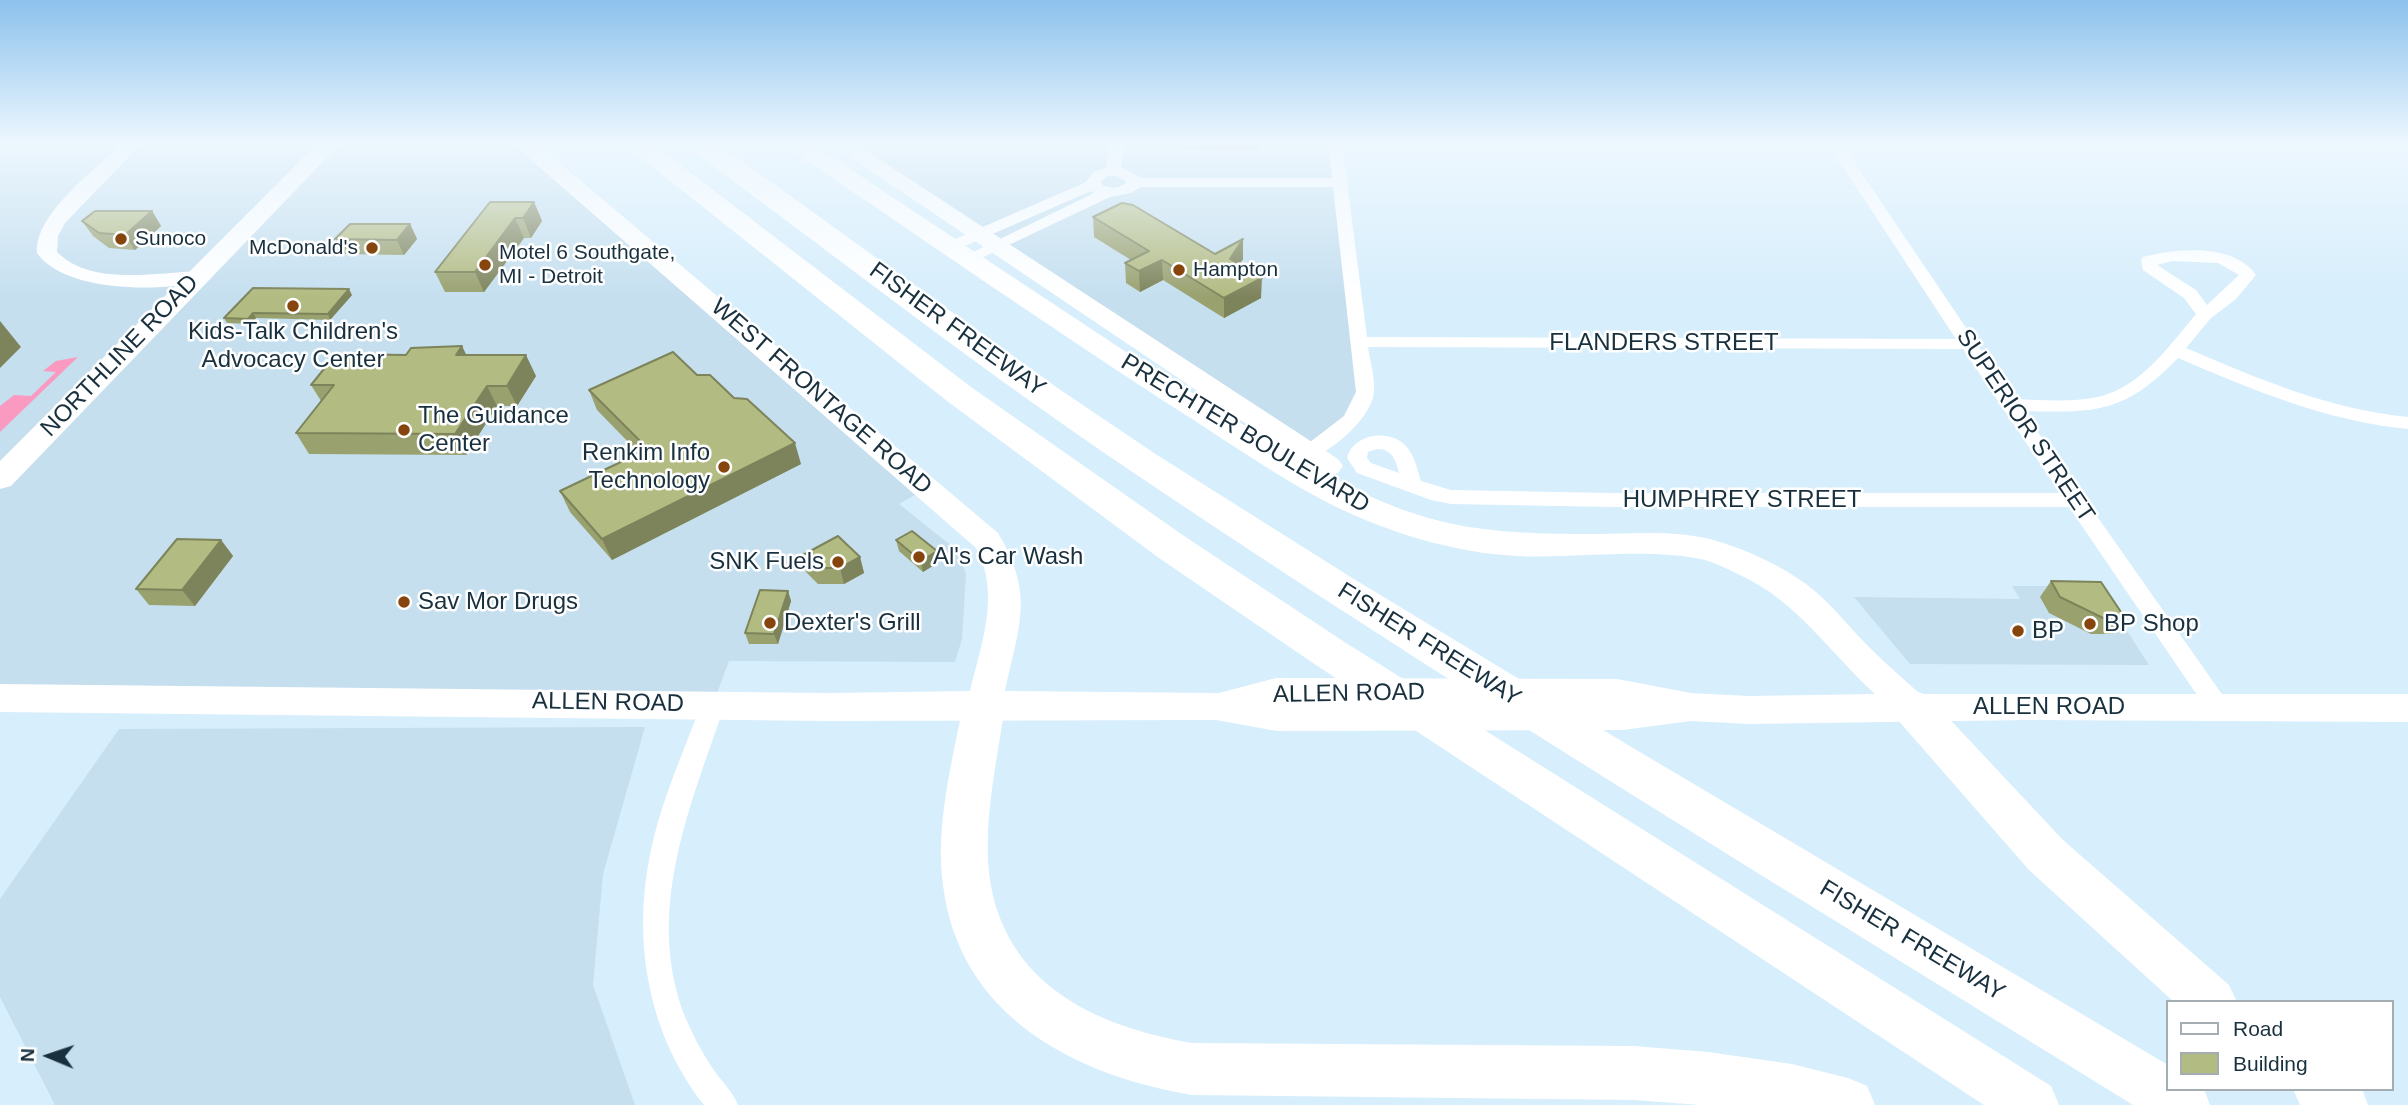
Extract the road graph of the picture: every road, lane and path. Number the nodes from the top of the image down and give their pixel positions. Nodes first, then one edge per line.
1 (82, 196) edge
2 (278, 196) edge
3 (584, 196) edge
4 (703, 196) edge
5 (772, 196) edge
6 (902, 196) edge
7 (1084, 196) edge
8 (1341, 196) edge
9 (1870, 196) edge
10 (974, 246) junction
11 (1038, 272) junction
12 (198, 277) junction
13 (1006, 283) junction
14 (1090, 307) junction
15 (2205, 314) junction
16 (1063, 321) junction
17 (1359, 342) junction
18 (1969, 344) junction
19 (1151, 348) junction
20 (2175, 350) junction
21 (1122, 362) junction
22 (2009, 404) junction
23 (2408, 424) edge
24 (1308, 453) junction
25 (0, 479) edge
26 (1412, 485) dead end
27 (2075, 499) junction
28 (0, 698) edge
29 (713, 704) junction
30 (984, 705) junction
31 (1912, 707) junction
32 (2218, 707) junction
33 (2408, 708) edge
34 (2209, 1000) edge
35 (2323, 1091) edge
36 (723, 1105) edge
37 (1848, 1105) edge
38 (2032, 1105) edge
39 (2183, 1105) edge
40 (2341, 1105) edge

1 - 12 street
2 - 12 main road, NORTHLINE ROAD
3 - 30 main road, WEST FRONTAGE ROAD
4 - 38 highway, FISHER FREEWAY
5 - 39 highway, FISHER FREEWAY
6 - 10 main road, PRECHTER BOULEVARD
7 - 10 street
8 - 17 street
9 - 18 street, SUPERIOR STREET
10 - 11 main road, PRECHTER BOULEVARD
10 - 13 main road, PRECHTER BOULEVARD
11 - 13 main road
11 - 14 main road, PRECHTER BOULEVARD
12 - 25 main road, NORTHLINE ROAD
13 - 16 main road, PRECHTER BOULEVARD
14 - 16 main road
14 - 19 main road, PRECHTER BOULEVARD
15 - 15 street
15 - 20 street
16 - 21 main road, PRECHTER BOULEVARD
17 - 18 street, FLANDERS STREET
17 - 24 street
18 - 22 street, SUPERIOR STREET
19 - 21 main road
19 - 24 main road, PRECHTER BOULEVARD
20 - 22 street
20 - 23 street
21 - 31 main road, PRECHTER BOULEVARD
22 - 27 street, SUPERIOR STREET
24 - 31 main road, PRECHTER BOULEVARD
26 - 27 street, HUMPHREY STREET
27 - 32 street, SUPERIOR STREET
28 - 29 main road, ALLEN ROAD
29 - 30 main road, ALLEN ROAD
29 - 36 street
30 - 31 main road, ALLEN ROAD
30 - 37 highway
31 - 32 main road, ALLEN ROAD
31 - 34 highway
32 - 33 main road, ALLEN ROAD
35 - 40 highway

